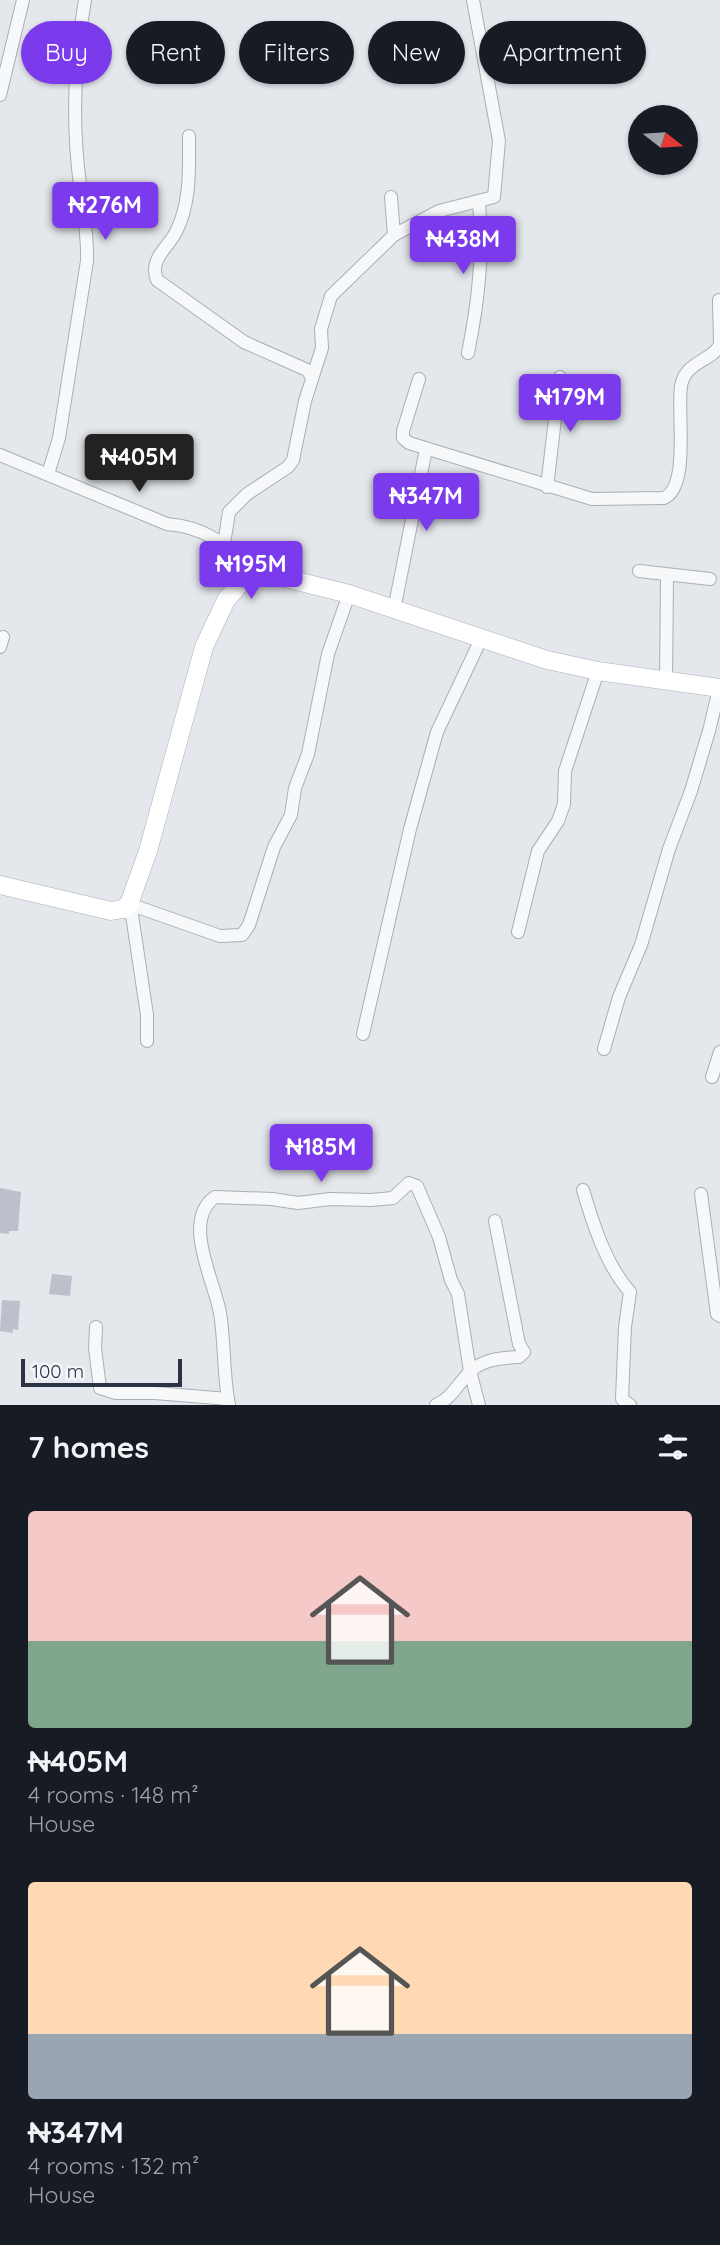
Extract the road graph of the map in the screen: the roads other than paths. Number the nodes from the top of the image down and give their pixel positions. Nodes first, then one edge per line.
1 (23, 0) edge
2 (85, 0) edge
3 (473, 0) edge
4 (0, 95) edge
5 (189, 136) dead end
6 (391, 197) dead end
7 (479, 201) junction
8 (394, 235) junction
9 (719, 300) edge
10 (468, 353) dead end
11 (312, 377) junction
12 (560, 377) dead end
13 (419, 379) dead end
14 (426, 449) junction
15 (0, 455) edge
16 (48, 474) junction
17 (547, 486) junction
18 (224, 544) junction
19 (252, 570) junction
20 (639, 571) dead end
21 (667, 576) junction
22 (710, 579) dead end
23 (349, 594) junction
24 (394, 610) junction
25 (481, 639) junction
26 (598, 671) junction
27 (666, 682) junction
28 (719, 689) edge
29 (0, 885) edge
30 (125, 906) junction
31 (518, 932) dead end
32 (363, 1034) dead end
33 (147, 1041) dead end
34 (604, 1049) dead end
35 (720, 1052) edge
36 (712, 1077) dead end
37 (583, 1190) dead end
38 (701, 1194) dead end
39 (495, 1221) dead end
40 (720, 1316) edge
41 (96, 1327) dead end
42 (470, 1371) junction
43 (228, 1402) edge
44 (436, 1405) edge
45 (479, 1405) edge
46 (630, 1405) edge

1 - 4 street
2 - 16 street
3 - 7 street
5 - 11 street
6 - 8 street
7 - 8 street
7 - 10 street
8 - 11 street
9 - 17 street
11 - 18 street
12 - 17 street
13 - 14 street
14 - 17 street
14 - 24 street
15 - 16 street
16 - 18 street
18 - 19 street
19 - 23 street
19 - 30 street
20 - 21 street
21 - 22 street
21 - 27 street
23 - 24 street
23 - 30 street
24 - 25 street
25 - 26 street
25 - 32 street
26 - 27 street
26 - 31 street
27 - 28 street
28 - 34 street
29 - 30 street
30 - 33 street
35 - 36 street
37 - 46 street
38 - 40 street
39 - 42 street
41 - 43 street
42 - 43 street
42 - 44 street
42 - 45 street

